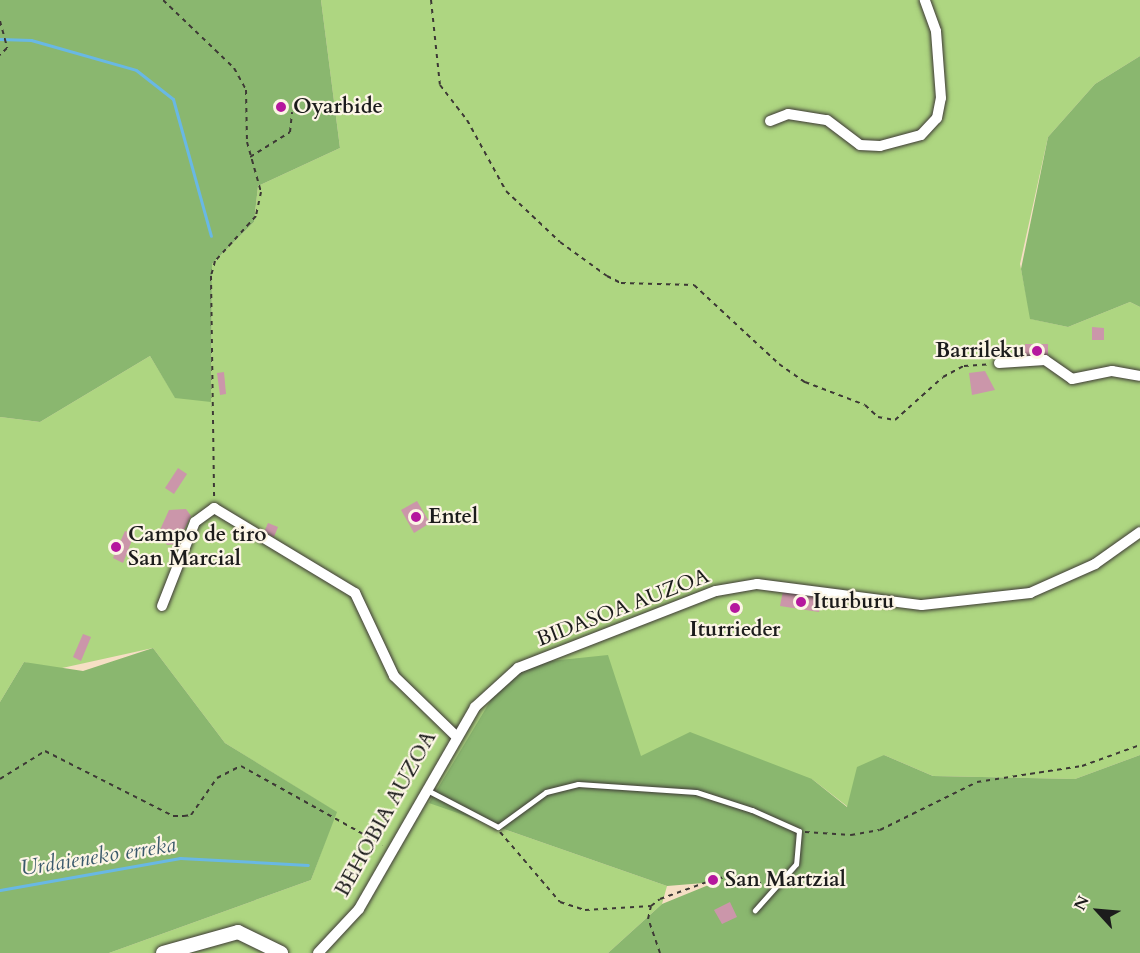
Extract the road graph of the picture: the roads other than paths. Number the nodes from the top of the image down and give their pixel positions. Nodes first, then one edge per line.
1 (924, 0) edge
2 (770, 121) dead end
3 (999, 363) road end
4 (1140, 376) edge
5 (1140, 532) edge
6 (162, 606) dead end
7 (456, 736) junction
8 (425, 789) junction
9 (755, 910) dead end
10 (163, 953) edge
11 (281, 953) edge
12 (318, 953) edge

1 - 2 street
3 - 4 street
5 - 7 street, BIDASOA AUZOA
6 - 7 street, BEHOBIA AUZOA
7 - 8 street, BEHOBIA AUZOA
8 - 9 lane
8 - 12 street, BEHOBIA AUZOA
10 - 11 street

